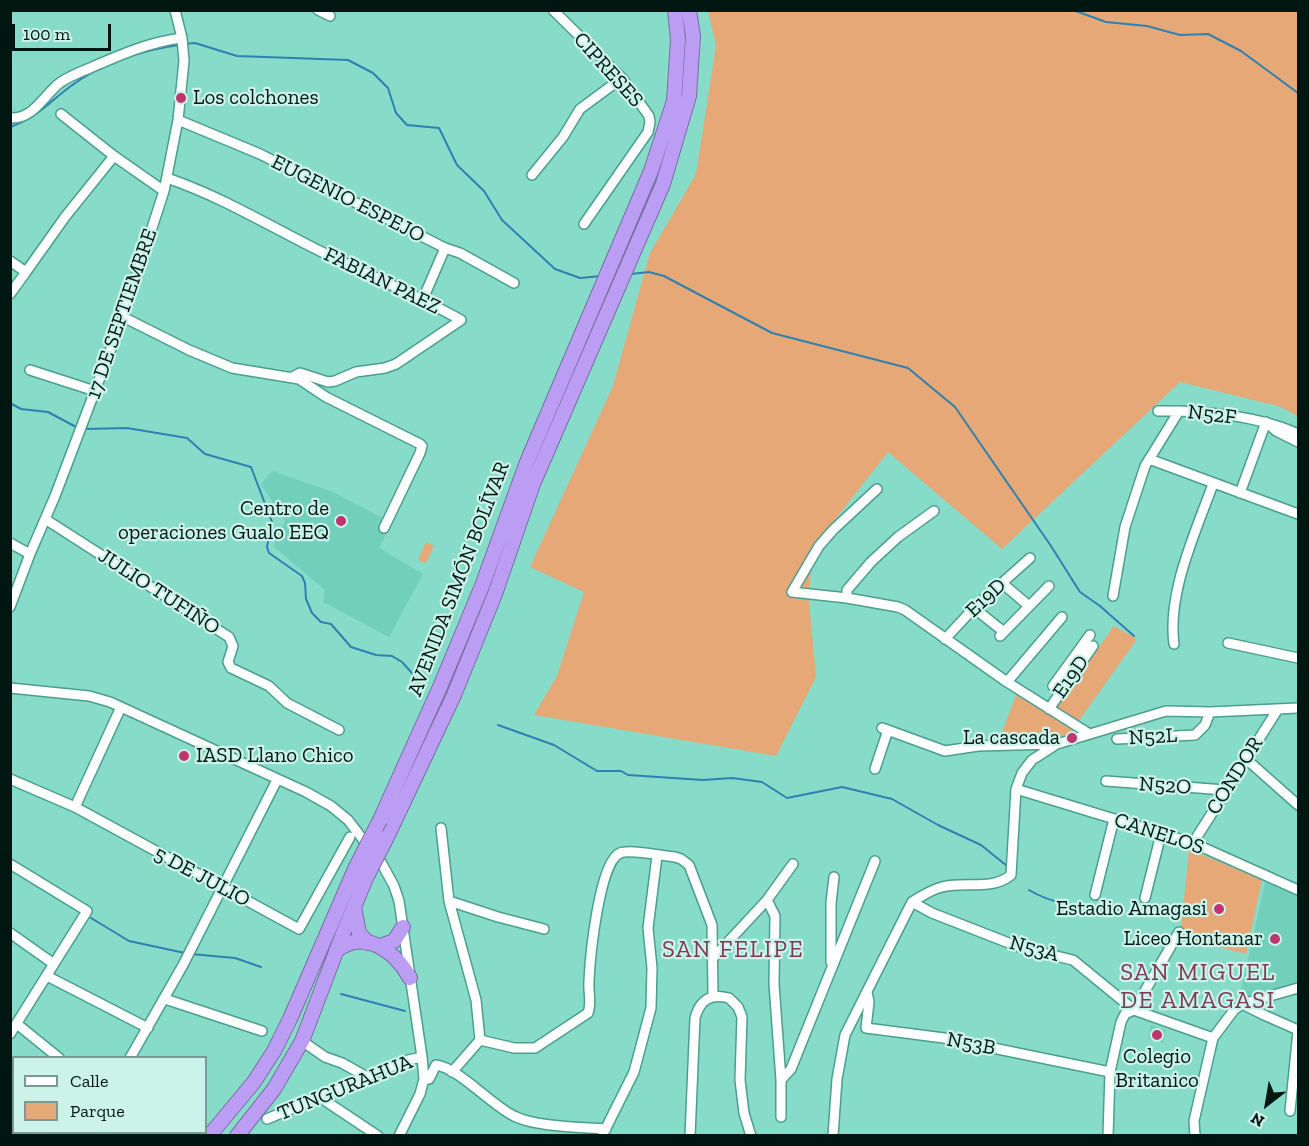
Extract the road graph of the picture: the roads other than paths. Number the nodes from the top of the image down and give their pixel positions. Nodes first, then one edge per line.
1 (175, 10) edge
2 (318, 10) edge
3 (553, 10) edge
4 (675, 10) edge
5 (689, 10) edge
6 (330, 16) dead end
7 (182, 44) junction
8 (622, 78) junction
9 (61, 114) dead end
10 (10, 118) edge
11 (178, 120) junction
12 (114, 156) junction
13 (532, 175) dead end
14 (167, 178) junction
15 (164, 191) junction
16 (584, 224) dead end
17 (445, 248) junction
18 (10, 261) edge
19 (26, 272) junction
20 (514, 284) dead end
21 (10, 294) edge
22 (423, 299) junction
23 (123, 317) junction
24 (30, 369) dead end
25 (292, 377) junction
26 (95, 391) junction
27 (1158, 411) dead end
28 (1179, 411) junction
29 (1266, 422) junction
30 (1299, 434) edge
31 (1299, 442) edge
32 (1149, 459) junction
33 (1213, 484) junction
34 (877, 489) dead end
35 (1240, 493) junction
36 (934, 511) dead end
37 (1299, 514) edge
38 (45, 519) junction
39 (384, 528) dead end
40 (10, 543) edge
41 (30, 554) junction
42 (1030, 558) dead end
43 (1002, 583) junction
44 (1049, 586) dead end
45 (1113, 596) dead end
46 (847, 598) junction
47 (1029, 606) junction
48 (10, 607) edge
49 (974, 608) junction
50 (1062, 617) dead end
51 (945, 639) junction
52 (1092, 640) dead end
53 (1228, 643) dead end
54 (1174, 644) dead end
55 (1299, 658) edge
56 (1007, 682) junction
57 (10, 688) edge
58 (120, 707) junction
59 (1299, 708) edge
60 (1049, 709) junction
61 (1278, 709) junction
62 (1210, 711) junction
63 (339, 730) dead end
64 (1088, 733) junction
65 (1118, 739) dead end
66 (1057, 744) junction
67 (1245, 758) junction
68 (874, 769) dead end
69 (10, 779) edge
70 (277, 780) junction
71 (1106, 781) dead end
72 (1016, 789) junction
73 (1225, 790) junction
74 (1299, 805) edge
75 (75, 807) junction
76 (1114, 819) junction
77 (441, 828) dead end
78 (1161, 834) junction
79 (350, 837) dead end
80 (1193, 843) junction
81 (657, 856) junction
82 (875, 861) dead end
83 (10, 864) edge
84 (793, 864) dead end
85 (361, 873) junction
86 (834, 877) dead end
87 (222, 887) junction
88 (1299, 890) edge
89 (1095, 896) dead end
90 (1145, 898) dead end
91 (766, 900) junction
92 (449, 901) junction
93 (912, 902) junction
94 (354, 906) junction
95 (403, 927) junction
96 (544, 929) dead end
97 (1179, 932) dead end
98 (10, 933) edge
99 (374, 944) junction
100 (336, 951) junction
101 (714, 957) junction
102 (54, 964) junction
103 (831, 969) junction
104 (47, 976) junction
105 (410, 978) junction
106 (1299, 988) edge
107 (867, 992) junction
108 (713, 996) junction
109 (165, 999) junction
110 (1242, 1004) junction
111 (1134, 1010) junction
112 (10, 1012) edge
113 (18, 1022) junction
114 (148, 1028) junction
115 (1299, 1030) edge
116 (262, 1031) dead end
117 (10, 1034) edge
118 (1213, 1038) junction
119 (480, 1040) junction
120 (302, 1041) junction
121 (57, 1056) edge
122 (131, 1056) edge
123 (422, 1057) junction
124 (452, 1072) junction
125 (1110, 1072) junction
126 (367, 1077) junction
127 (424, 1079) junction
128 (781, 1080) junction
129 (318, 1096) junction
130 (1290, 1111) dead end
131 (781, 1117) dead end
132 (267, 1119) dead end
133 (604, 1132) edge
134 (209, 1136) edge
135 (237, 1136) edge
136 (378, 1136) edge
137 (399, 1136) edge
138 (690, 1136) edge
139 (751, 1136) edge
140 (833, 1136) edge
141 (1107, 1136) edge
142 (1195, 1136) edge

1 - 7 street, 17 DE SEPTIEMBRE
2 - 6 street
3 - 8 street, CIPRESES
4 - 85 highway, AVENIDA SIMÓN BOLÍVAR, bridge
5 - 85 highway, AVENIDA SIMÓN BOLÍVAR, bridge
7 - 10 street
7 - 11 street, 17 DE SEPTIEMBRE
8 - 13 street
8 - 16 street, CIPRESES
9 - 12 street
11 - 14 street, 17 DE SEPTIEMBRE
11 - 17 street, EUGENIO ESPEJO
12 - 15 street
12 - 19 street
14 - 15 street, 17 DE SEPTIEMBRE
14 - 22 street, FABIAN PAEZ
15 - 23 street, 17 DE SEPTIEMBRE
17 - 20 street, EUGENIO ESPEJO
17 - 22 street
18 - 19 street
19 - 21 street
22 - 25 street, FABIAN PAEZ
23 - 25 street
23 - 26 street, 17 DE SEPTIEMBRE
24 - 26 street
25 - 39 street
26 - 38 street, 17 DE SEPTIEMBRE
27 - 28 street, N52F
28 - 29 street, N52F
28 - 32 street
29 - 30 street, N52F
29 - 31 street, N52F
29 - 35 street
32 - 33 street
32 - 45 street
33 - 35 street
33 - 54 street
34 - 46 street
35 - 37 street
36 - 46 street
38 - 41 street, 17 DE SEPTIEMBRE
38 - 63 street, JULIO TUFIÑO
40 - 41 street
41 - 48 street, 17 DE SEPTIEMBRE
42 - 43 street, E19D
43 - 47 street
43 - 49 street, E19D
44 - 47 street
46 - 51 street
47 - 49 street
49 - 51 street, E19D
50 - 56 street
51 - 56 street
52 - 60 street, E19D
53 - 55 street
56 - 60 street
57 - 58 street
58 - 70 street
58 - 75 street
59 - 61 street
60 - 64 street
61 - 62 street
61 - 67 street, CONDOR
62 - 64 street
62 - 65 street, N52L
64 - 66 street
66 - 68 street
66 - 72 street
67 - 73 street, CONDOR
67 - 74 street
69 - 75 street, 5 DE JULIO
70 - 87 street
70 - 95 street
71 - 73 street, N52O
72 - 76 street, CANELOS
72 - 93 street
73 - 80 street, CONDOR
75 - 87 street, 5 DE JULIO
76 - 78 street, CANELOS
76 - 89 street
77 - 92 street
78 - 80 street, CANELOS
78 - 90 street
79 - 87 street, 5 DE JULIO
80 - 88 street, CANELOS
81 - 101 street
81 - 119 street
81 - 133 street
82 - 103 street
83 - 102 street
84 - 91 street
85 - 94 highway, AVENIDA SIMÓN BOLÍVAR
85 - 134 highway, AVENIDA SIMÓN BOLÍVAR
86 - 103 street
87 - 109 street
91 - 101 street
91 - 128 street
92 - 96 street
92 - 119 street
93 - 107 street
93 - 111 street, N53A
94 - 99 highway
94 - 100 highway, AVENIDA SIMÓN BOLÍVAR
95 - 99 highway
95 - 105 street
97 - 111 street
98 - 102 street
99 - 100 highway
99 - 105 highway
100 - 120 highway, AVENIDA SIMÓN BOLÍVAR
101 - 108 street
102 - 104 street
103 - 128 street
104 - 113 street
104 - 114 street
105 - 123 street
106 - 110 street
107 - 125 street, N53B
107 - 140 street
108 - 138 street
108 - 139 street
109 - 114 street
109 - 116 street
110 - 115 street
110 - 118 street
111 - 118 street, N53A
111 - 125 street
112 - 113 street
113 - 117 street
113 - 121 street
114 - 122 street
115 - 130 street
118 - 142 street
119 - 124 street
120 - 126 street
120 - 135 highway, AVENIDA SIMÓN BOLÍVAR
123 - 126 street, TUNGURAHUA
123 - 127 street
124 - 127 street, TUNGURAHUA
124 - 133 street
125 - 141 street
126 - 129 street, TUNGURAHUA
127 - 137 street
128 - 131 street
129 - 132 street, TUNGURAHUA
129 - 136 street

